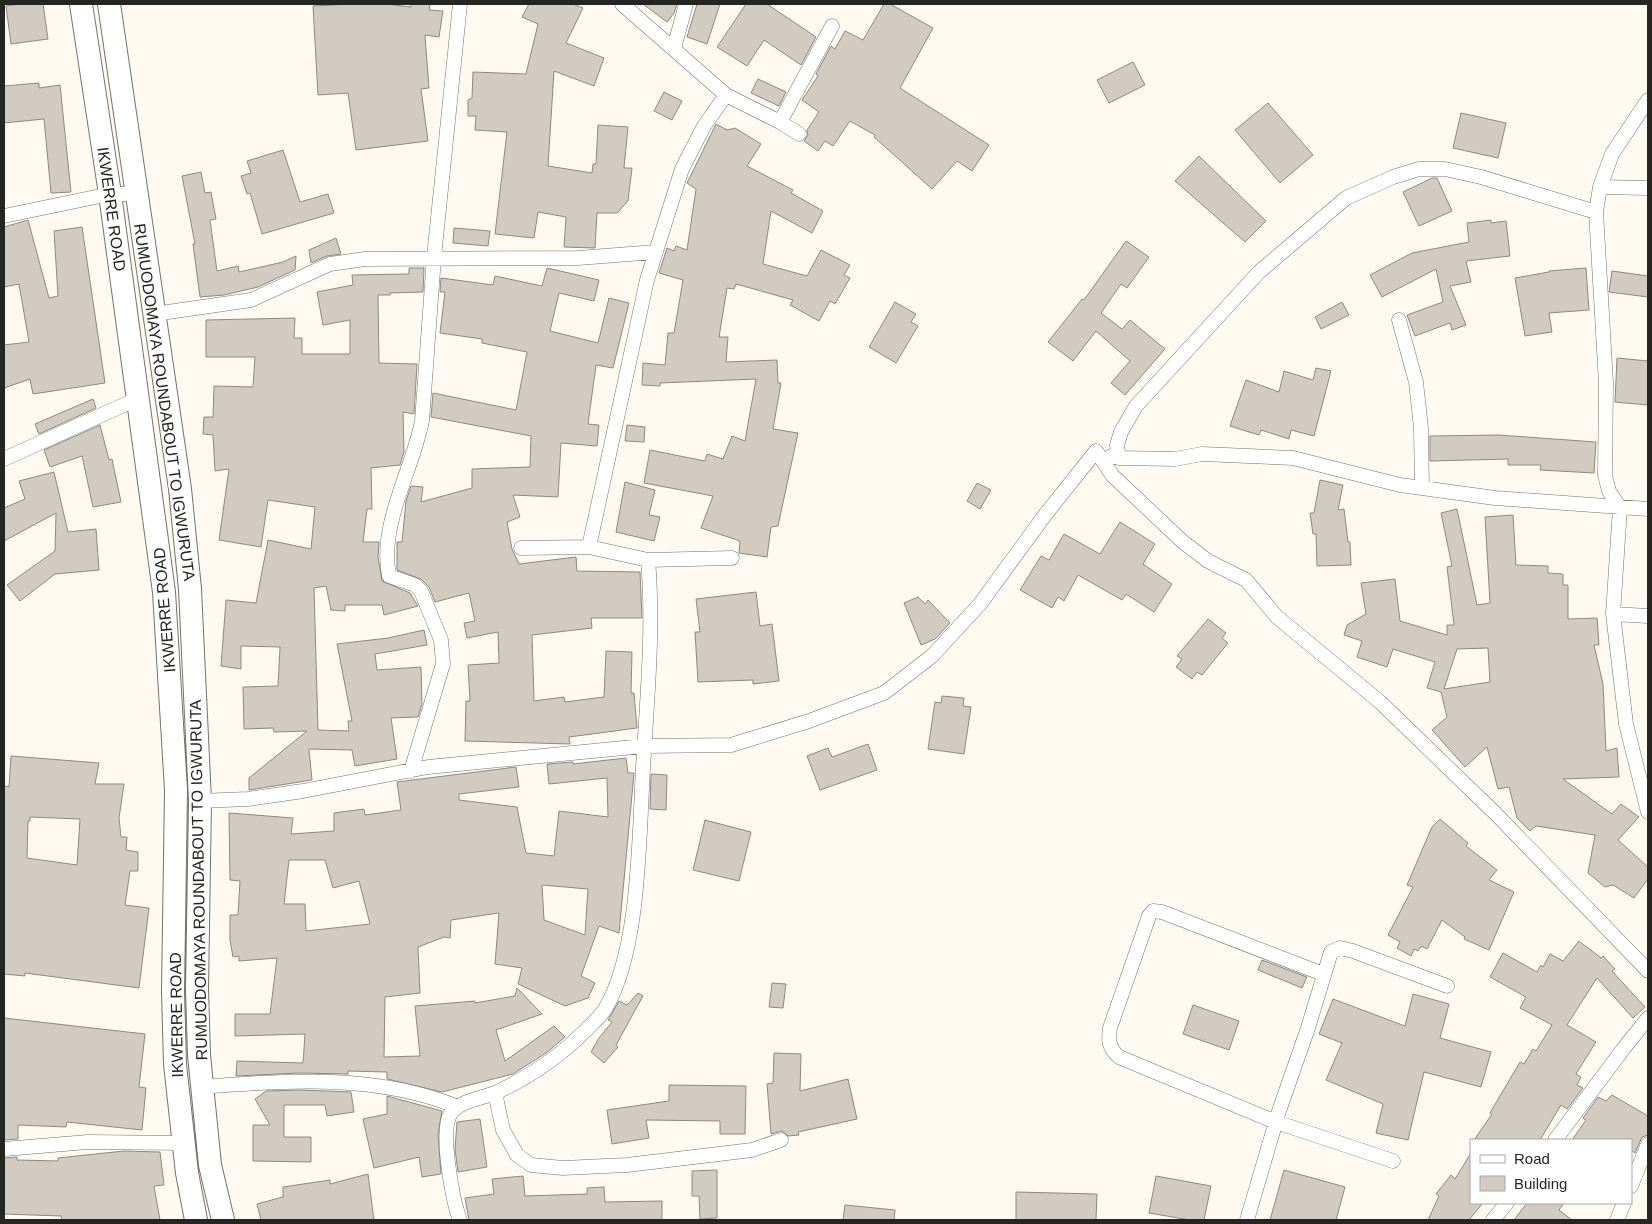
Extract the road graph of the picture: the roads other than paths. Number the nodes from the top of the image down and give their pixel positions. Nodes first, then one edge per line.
1 (81, 4) edge
2 (109, 4) edge
3 (460, 4) edge
4 (622, 4) edge
5 (686, 4) edge
6 (832, 26) dead end
7 (674, 48) junction
8 (726, 95) junction
9 (1648, 100) edge
10 (780, 122) junction
11 (799, 134) dead end
12 (1600, 187) junction
13 (1648, 188) edge
14 (110, 194) junction
15 (136, 194) junction
16 (1596, 212) junction
17 (4, 216) edge
18 (656, 252) junction
19 (434, 257) junction
20 (154, 314) junction
21 (1399, 320) dead end
22 (137, 399) junction
23 (1096, 451) junction
24 (1119, 458) junction
25 (4, 459) edge
26 (1422, 488) junction
27 (1620, 508) junction
28 (1648, 509) edge
29 (588, 546) junction
30 (521, 548) dead end
31 (732, 558) dead end
32 (648, 560) junction
33 (1613, 614) junction
34 (1648, 616) edge
35 (644, 746) junction
36 (411, 772) junction
37 (200, 801) junction
38 (1648, 806) edge
39 (1648, 971) edge
40 (1323, 974) junction
41 (1447, 986) dead end
42 (1648, 1018) edge
43 (202, 1086) junction
44 (495, 1093) junction
45 (458, 1107) junction
46 (1276, 1122) junction
47 (1557, 1139) edge
48 (781, 1140) dead end
49 (184, 1143) junction
50 (1648, 1144) edge
51 (4, 1149) edge
52 (1393, 1161) dead end
53 (1632, 1184) edge
54 (1506, 1204) edge
55 (1624, 1204) edge
56 (196, 1220) edge
57 (223, 1220) edge
58 (460, 1220) edge
59 (1247, 1220) edge
60 (1493, 1220) edge
61 (1617, 1220) edge

1 - 14 main road, IKWERRE ROAD
2 - 15 main road, RUMUODOMAYA ROUNDABOUT TO IGWURUTA
3 - 19 street
4 - 7 street
5 - 7 street
6 - 10 street
7 - 8 street
8 - 10 street
8 - 18 street
9 - 12 street
10 - 11 street
12 - 13 street
12 - 16 street
14 - 15 street
14 - 17 street
14 - 22 main road, IKWERRE ROAD
15 - 20 main road, RUMUODOMAYA ROUNDABOUT TO IGWURUTA
16 - 24 street
16 - 27 street
18 - 19 street
18 - 29 street
19 - 20 street
19 - 36 street
20 - 37 main road, RUMUODOMAYA ROUNDABOUT TO IGWURUTA
21 - 26 street
22 - 25 street
22 - 49 main road, IKWERRE ROAD
23 - 24 street
23 - 35 street
23 - 39 street
24 - 26 street
26 - 27 street
27 - 28 street
27 - 33 street
29 - 30 street
29 - 32 street
31 - 32 street
32 - 35 street
33 - 34 street
33 - 38 street
35 - 36 street
35 - 44 street
36 - 37 street
37 - 43 main road, RUMUODOMAYA ROUNDABOUT TO IGWURUTA
40 - 41 street
40 - 46 street
40 - 46 street
42 - 47 street
43 - 45 street
43 - 57 main road, RUMUODOMAYA ROUNDABOUT TO IGWURUTA
44 - 45 street
44 - 48 street
45 - 58 street
46 - 52 street
46 - 59 street
49 - 51 street
49 - 56 main road, IKWERRE ROAD
50 - 53 street
54 - 60 street
55 - 61 street

